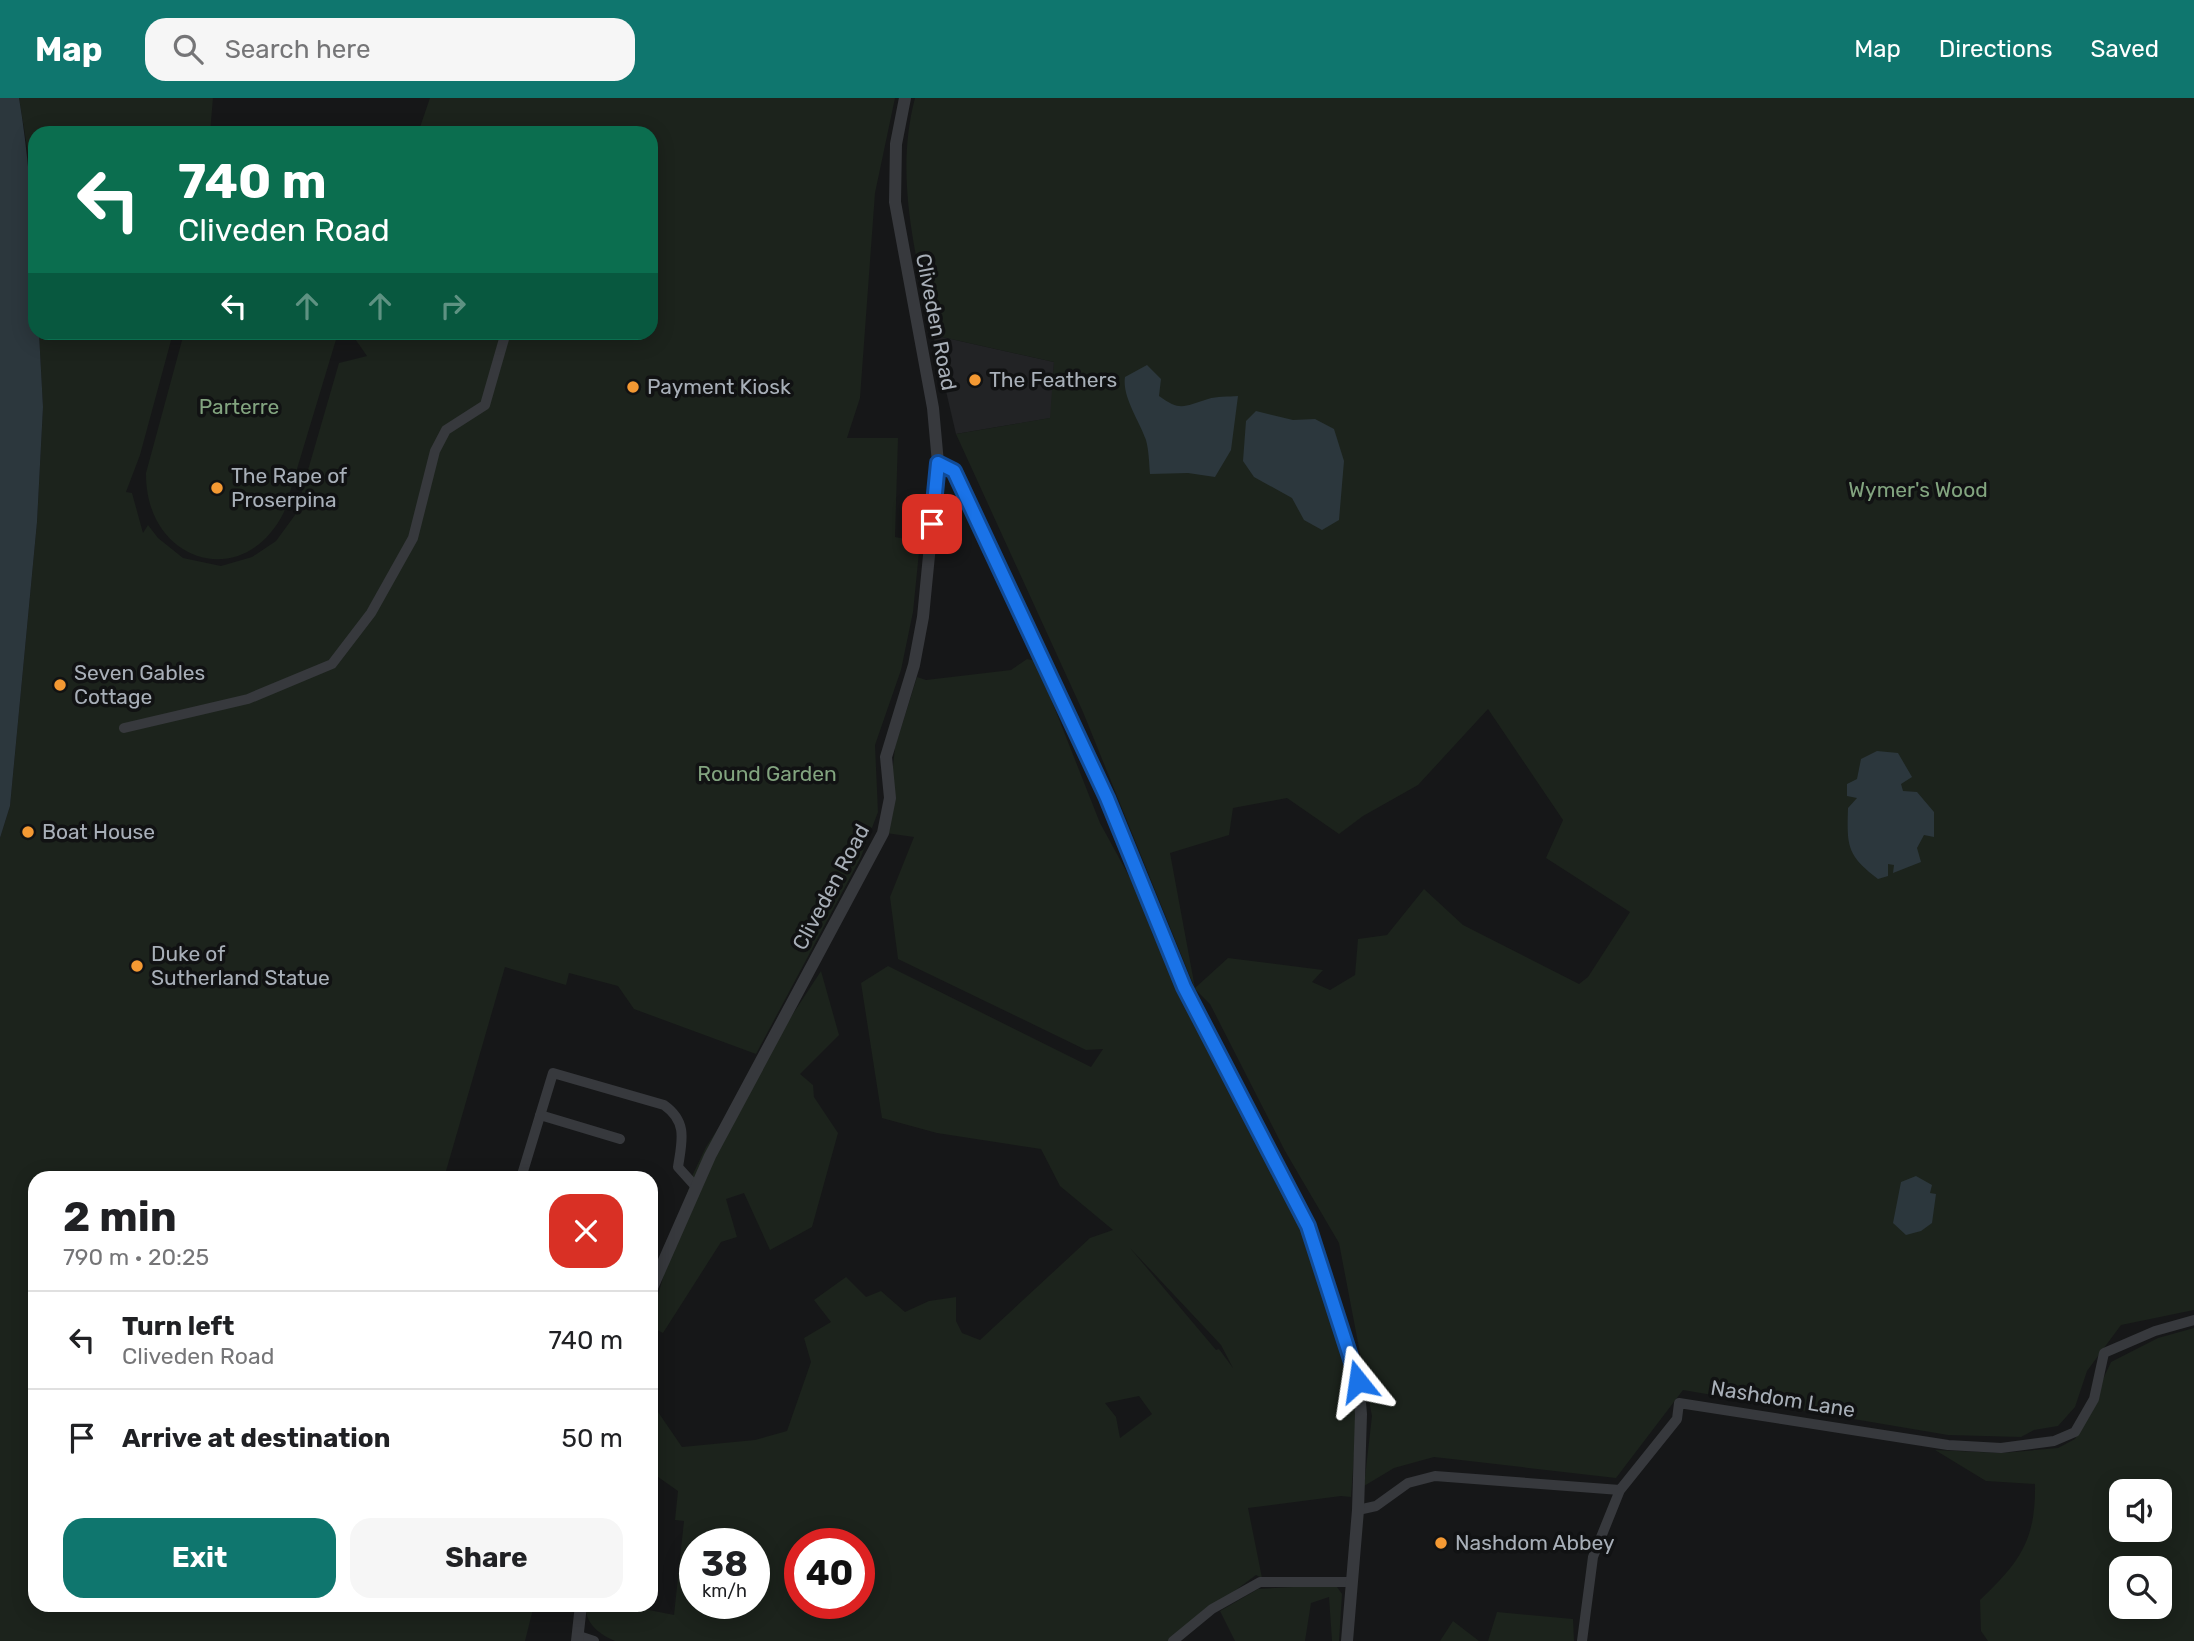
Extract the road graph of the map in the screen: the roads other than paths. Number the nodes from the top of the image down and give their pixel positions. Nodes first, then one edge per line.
1 (905, 98) edge
2 (504, 340) edge
3 (938, 463) junction
4 (124, 728) dead end
5 (540, 1115) junction
6 (620, 1139) dead end
7 (524, 1171) edge
8 (696, 1187) junction
9 (658, 1274) edge
10 (2194, 1320) edge
11 (1620, 1490) junction
12 (1358, 1510) junction
13 (1351, 1582) junction
14 (581, 1612) edge
15 (578, 1638) edge
16 (594, 1641) edge
17 (1173, 1641) edge
18 (1347, 1641) edge
19 (1582, 1641) edge

1 - 3 street, Cliveden Road
2 - 4 street
3 - 8 street, Cliveden Road
3 - 12 street
5 - 6 street
5 - 7 street
5 - 8 street
8 - 9 street, Cliveden Road
10 - 11 street, Nashdom Lane
11 - 12 street
11 - 19 street
12 - 13 street
13 - 17 street
13 - 18 street
14 - 15 street
15 - 16 street

